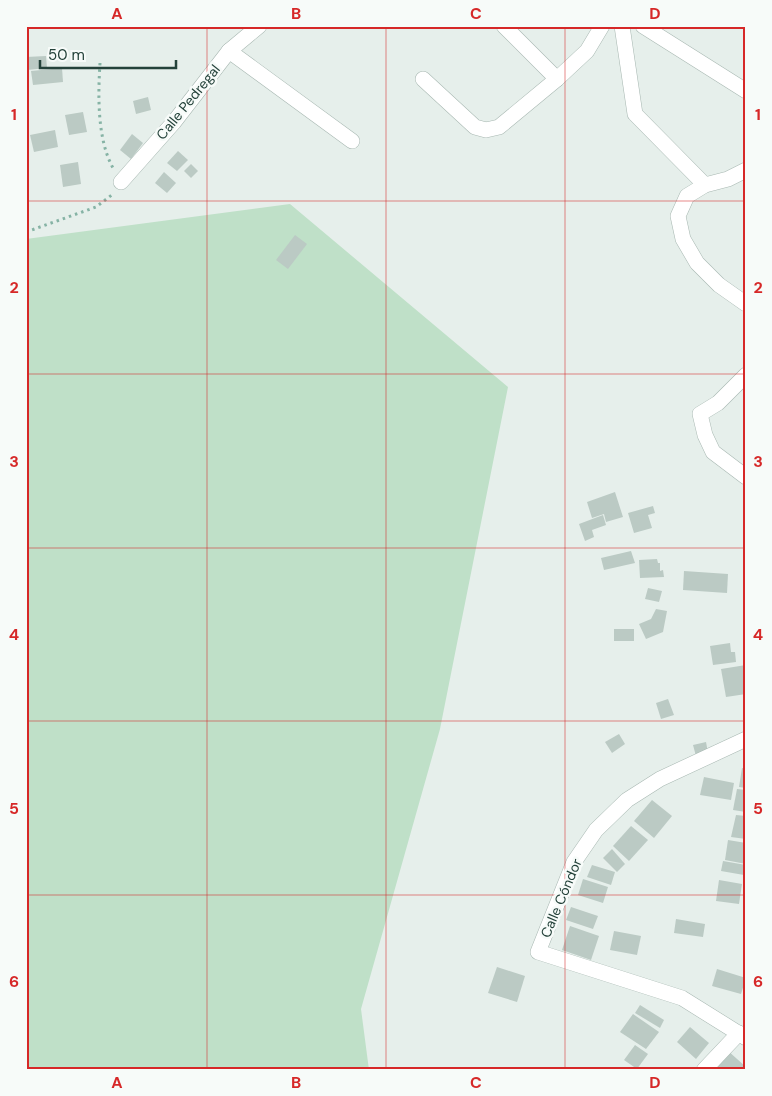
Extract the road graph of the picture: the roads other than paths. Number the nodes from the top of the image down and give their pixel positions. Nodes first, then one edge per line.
1 (259, 26) edge
2 (504, 26) edge
3 (602, 26) edge
4 (622, 26) edge
5 (643, 26) edge
6 (229, 51) junction
7 (423, 79) dead end
8 (557, 79) junction
9 (746, 91) edge
10 (352, 141) dead end
11 (746, 170) edge
12 (121, 182) road end
13 (705, 185) junction
14 (746, 304) edge
15 (746, 375) edge
16 (746, 477) edge
17 (746, 739) edge
18 (742, 1035) edge
19 (704, 1070) edge

1 - 6 street, Calle Pedregal
2 - 8 street
3 - 8 street
4 - 13 street
5 - 9 street
6 - 10 street
6 - 12 street, Calle Pedregal
7 - 8 street
11 - 13 street
13 - 14 street
15 - 16 street
17 - 18 street, Calle Cóndor
18 - 19 street

